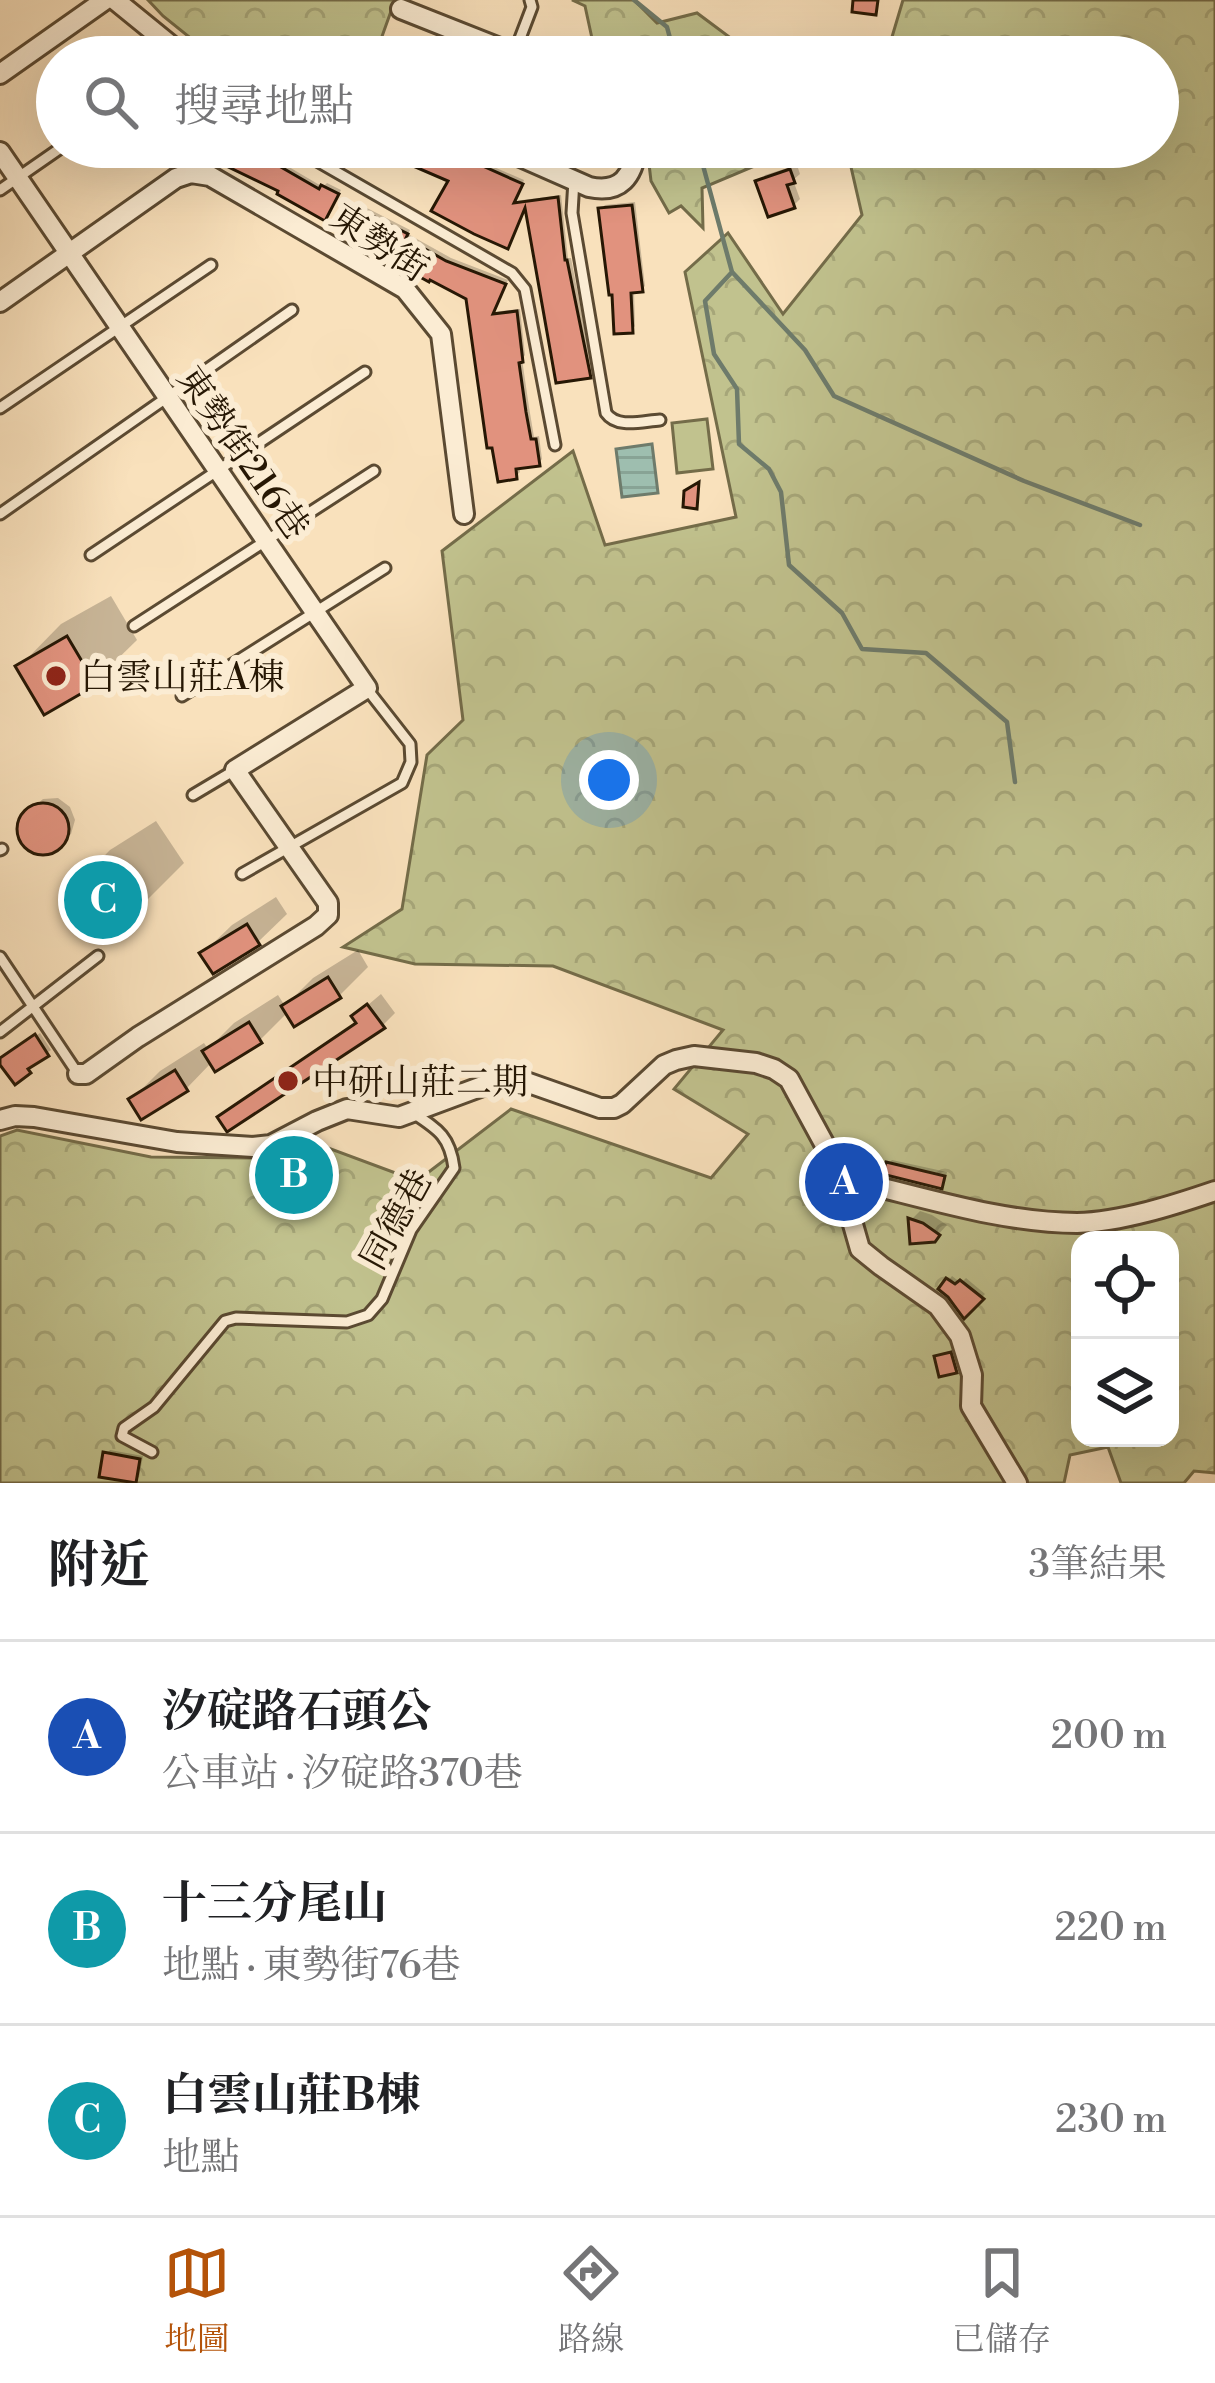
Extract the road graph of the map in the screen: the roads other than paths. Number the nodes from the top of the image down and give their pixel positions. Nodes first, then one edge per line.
1 (105, 0) edge
2 (115, 0) edge
3 (530, 0) edge
4 (401, 9) dead end
5 (54, 36) edge
6 (159, 36) edge
7 (468, 36) edge
8 (524, 36) edge
9 (36, 49) edge
10 (0, 74) edge
11 (0, 152) edge
12 (36, 165) edge
13 (330, 168) edge
14 (546, 168) edge
15 (633, 168) edge
16 (18, 178) junction
17 (574, 180) junction
18 (0, 190) edge
19 (68, 254) junction
20 (211, 265) dead end
21 (0, 302) edge
22 (292, 310) dead end
23 (118, 328) junction
24 (365, 371) dead end
25 (166, 398) junction
26 (0, 408) edge
27 (660, 420) dead end
28 (554, 445) dead end
29 (217, 471) junction
30 (374, 471) dead end
31 (0, 514) edge
32 (464, 514) dead end
33 (266, 541) junction
34 (92, 555) dead end
35 (385, 568) dead end
36 (314, 612) junction
37 (134, 626) dead end
38 (367, 688) junction
39 (182, 696) dead end
40 (235, 770) junction
41 (193, 795) dead end
42 (289, 846) junction
43 (242, 874) dead end
44 (98, 956) dead end
45 (0, 957) edge
46 (33, 1006) junction
47 (0, 1032) edge
48 (78, 1074) joint
49 (413, 1114) junction
50 (0, 1120) edge
51 (846, 1179) junction
52 (1215, 1191) edge
53 (152, 1452) dead end
54 (1017, 1483) edge

1 - 5 street
2 - 6 street
3 - 8 lane
4 - 7 street
9 - 10 street
11 - 16 street, 東勢街216巷
12 - 16 lane
13 - 28 lane
14 - 17 street
15 - 17 street
16 - 18 lane
16 - 19 street, 東勢街216巷
17 - 27 lane
19 - 21 street, 東勢街
19 - 23 street, 東勢街216巷
19 - 32 street, 東勢街
20 - 23 lane
22 - 25 lane
23 - 25 street, 東勢街216巷
23 - 26 lane
24 - 29 lane
25 - 29 street, 東勢街216巷
25 - 31 lane
29 - 33 street, 東勢街216巷
29 - 34 lane
30 - 33 lane
33 - 36 street, 東勢街216巷
33 - 37 lane
35 - 36 lane
36 - 38 street, 東勢街216巷
36 - 39 lane
38 - 40 street
38 - 42 lane
40 - 41 lane
40 - 42 street
42 - 43 lane
42 - 48 street
44 - 46 lane
45 - 46 lane
46 - 47 lane
46 - 48 lane
49 - 50 street
49 - 51 street
49 - 53 lane, 同德巷
51 - 52 street
51 - 54 street

